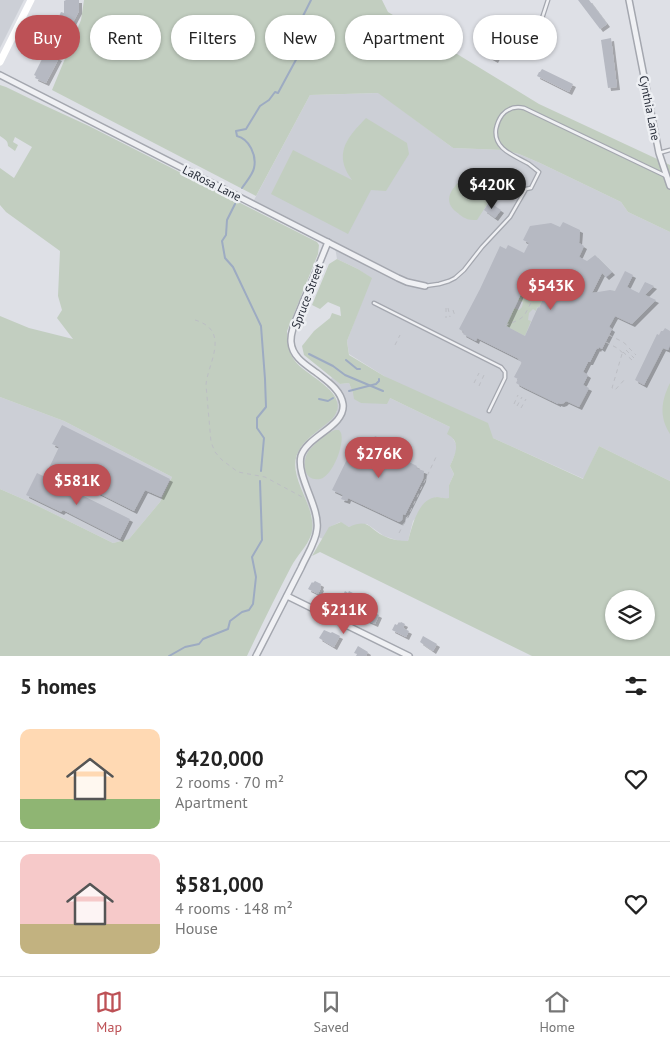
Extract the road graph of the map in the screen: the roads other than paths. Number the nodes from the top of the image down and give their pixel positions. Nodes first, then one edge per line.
1 (31, 0) edge
2 (548, 0) edge
3 (629, 0) edge
4 (543, 15) edge
5 (0, 62) edge
6 (0, 75) edge
7 (670, 150) edge
8 (660, 154) junction
9 (667, 177) junction
10 (670, 186) edge
11 (328, 242) junction
12 (425, 286) joint
13 (374, 303) dead end
14 (489, 411) dead end
15 (287, 596) junction
16 (256, 656) edge
17 (409, 656) edge

1 - 5 main road
2 - 4 lane
3 - 8 street, Cynthia Lane
6 - 11 street, LaRosa Lane
7 - 8 lane
8 - 9 street, Cynthia Lane
9 - 10 street, Cynthia Lane
9 - 12 lane
11 - 12 street, LaRosa Lane
11 - 15 street, Spruce Street
13 - 14 lane
15 - 16 street, Spruce Street
15 - 17 street

